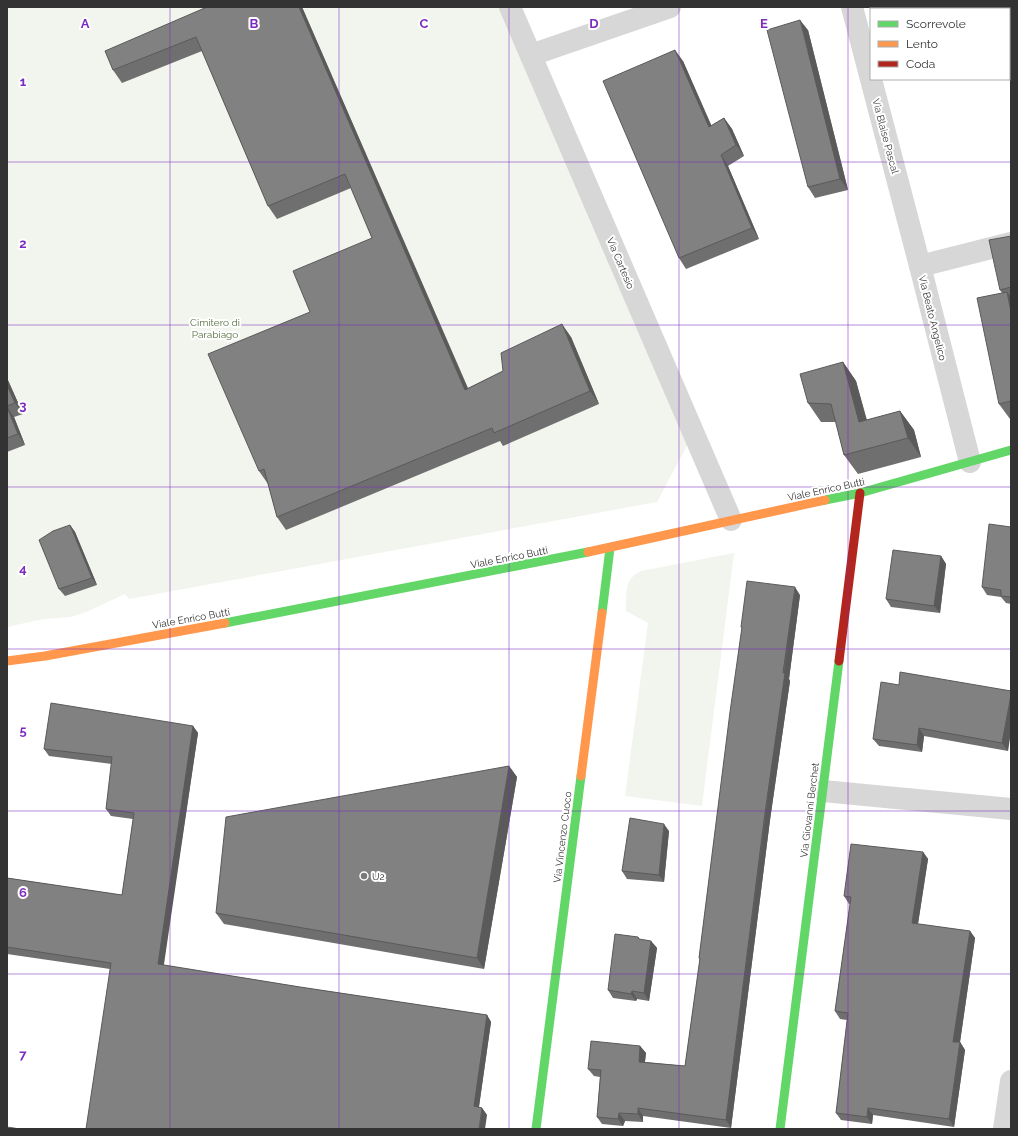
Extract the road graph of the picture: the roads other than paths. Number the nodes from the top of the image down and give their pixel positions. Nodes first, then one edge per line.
1 (510, 7) edge
2 (670, 7) edge
3 (852, 7) edge
4 (531, 55) junction
5 (870, 76) edge
6 (871, 80) edge
7 (1011, 242) edge
8 (920, 266) junction
9 (1011, 450) edge
10 (970, 462) junction
11 (860, 493) junction
12 (731, 520) junction
13 (610, 548) junction
14 (7, 661) edge
15 (823, 791) junction
16 (1011, 809) edge
17 (1011, 1081) edge
18 (536, 1129) edge
19 (780, 1129) edge
20 (1004, 1129) edge

1 - 4 street, Via Cartesio
2 - 4 street
3 - 5 street, Via Blaise Pascal
4 - 12 street, Via Cartesio
6 - 8 street, Via Blaise Pascal
7 - 8 street, Via Beato Angelico
8 - 10 street, Via Beato Angelico
9 - 10 street, Viale Enrico Butti
10 - 11 street, Viale Enrico Butti
11 - 12 street, Viale Enrico Butti
11 - 15 street, Via Giovanni Berchet
12 - 13 street, Viale Enrico Butti
13 - 14 street, Viale Enrico Butti
13 - 18 street, Via Vincenzo Cuoco
15 - 16 street
15 - 19 street, Via Giovanni Berchet
17 - 20 street

